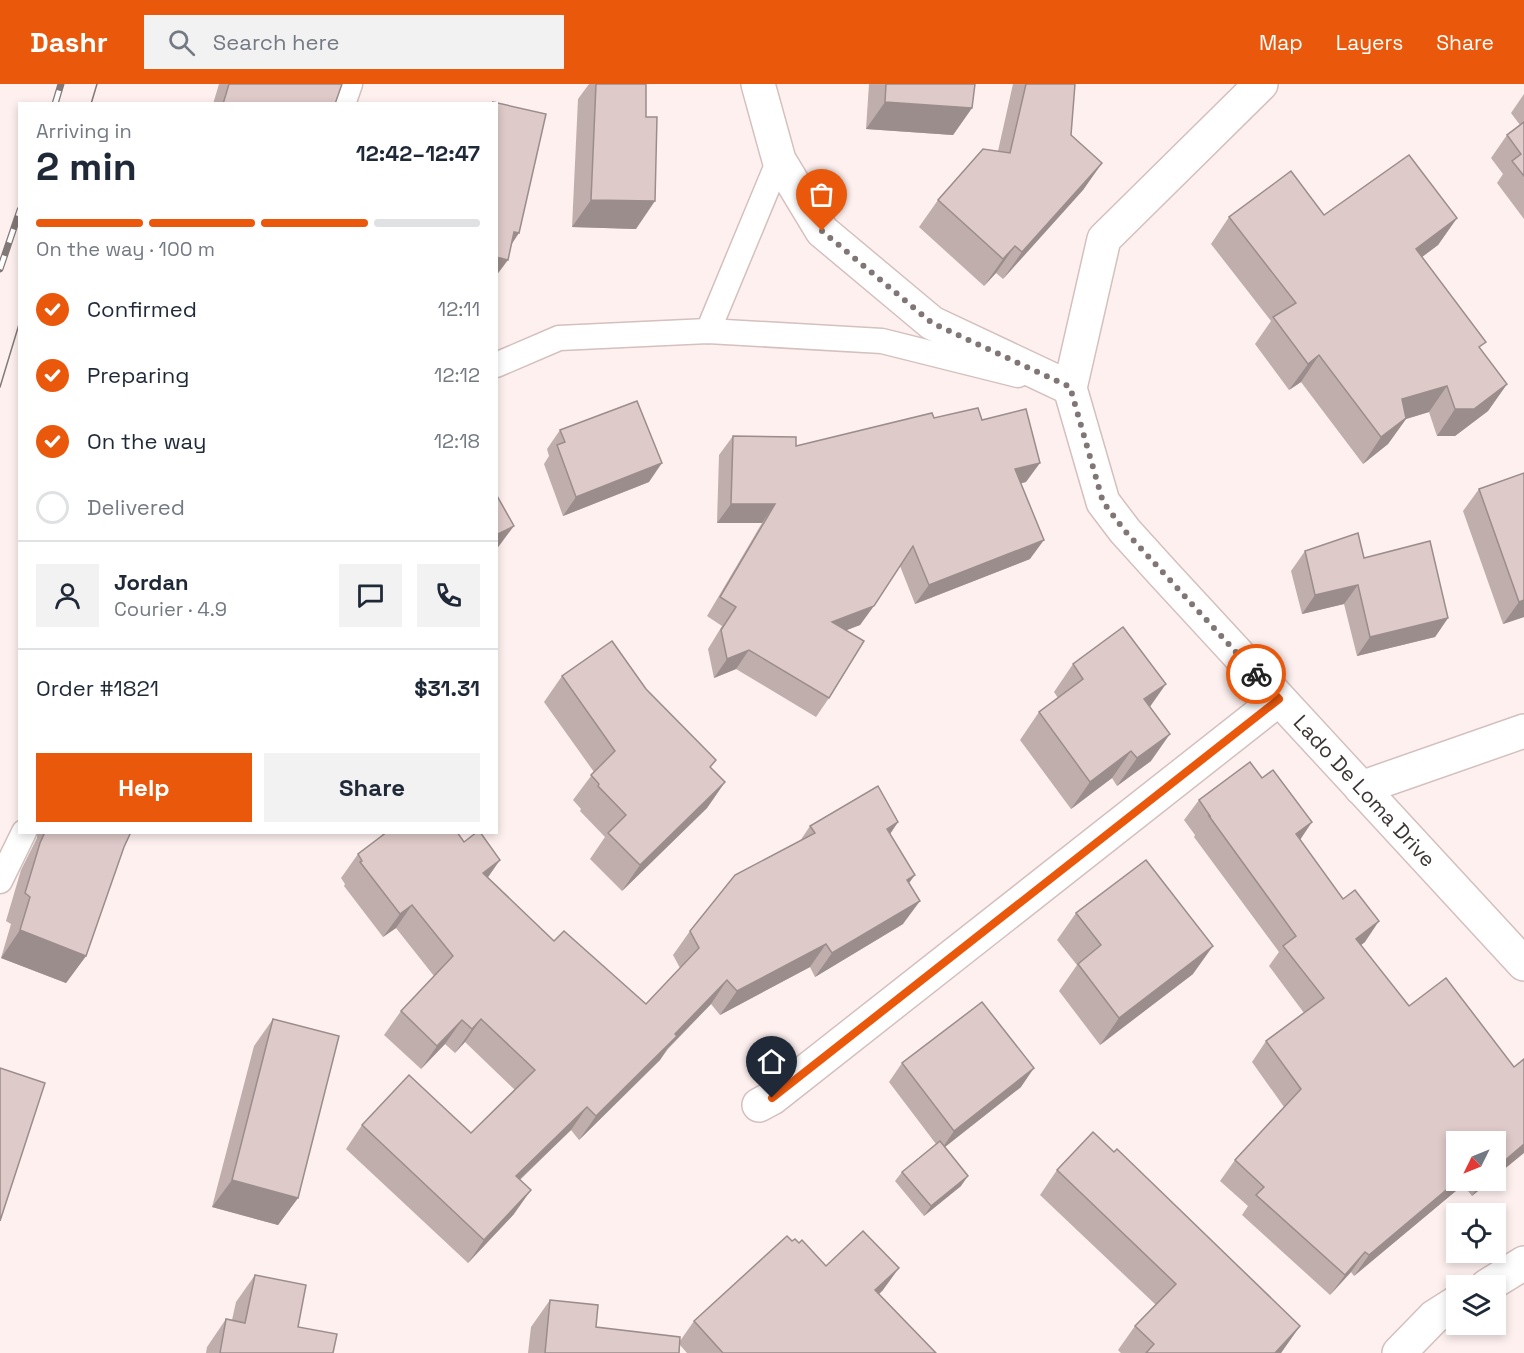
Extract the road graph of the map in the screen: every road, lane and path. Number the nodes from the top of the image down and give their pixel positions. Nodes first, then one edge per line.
1 (350, 84) edge
2 (758, 84) edge
3 (1261, 84) edge
4 (344, 102) edge
5 (779, 160) junction
6 (708, 331) junction
7 (498, 365) edge
8 (1070, 387) junction
9 (1279, 699) junction
10 (1524, 730) edge
11 (1361, 788) junction
12 (23, 834) edge
13 (0, 881) edge
14 (1524, 964) edge
15 (759, 1105) dead end
16 (1524, 1263) edge
17 (1504, 1275) edge
18 (1446, 1310) edge
19 (1400, 1353) edge

1 - 4 lane
2 - 5 street
3 - 8 street, Lado De Loma Drive
5 - 6 lane
5 - 8 street
6 - 7 lane
6 - 8 lane
8 - 9 street, Lado De Loma Drive
9 - 11 street, Lado De Loma Drive
9 - 15 street
10 - 11 street
11 - 14 street, Lado De Loma Drive
12 - 13 lane
16 - 17 street
18 - 19 street

